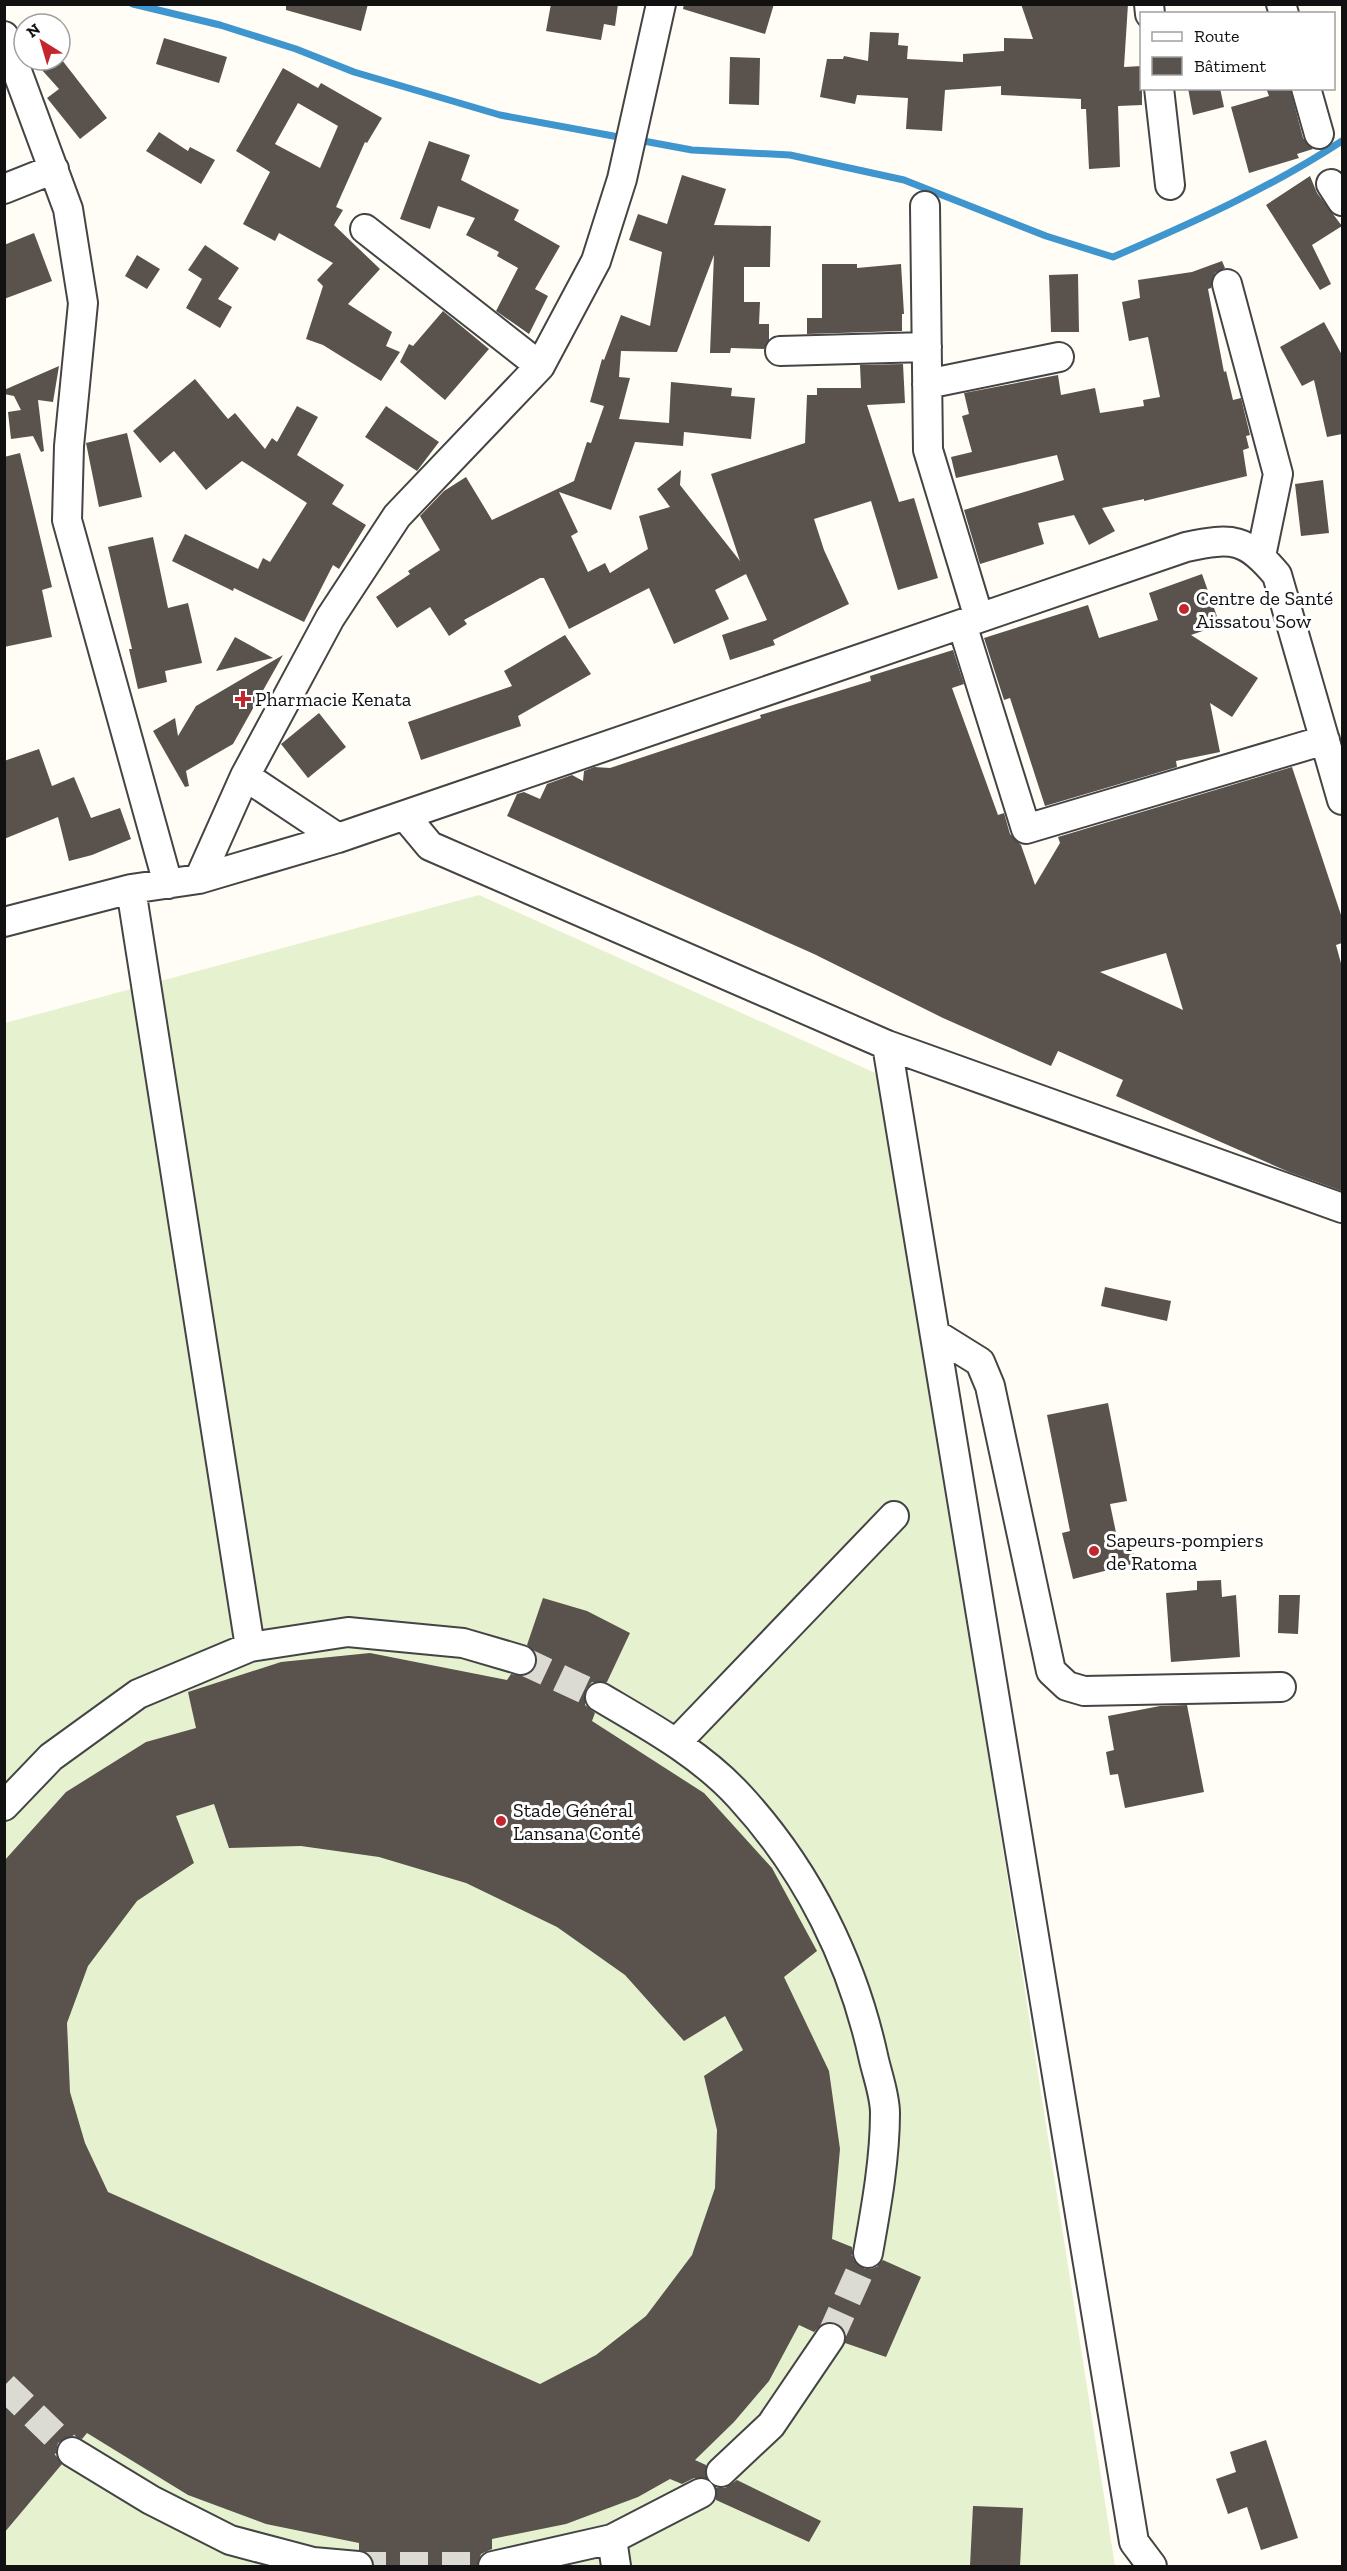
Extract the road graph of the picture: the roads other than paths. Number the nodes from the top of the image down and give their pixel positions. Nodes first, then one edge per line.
1 (661, 4) edge
2 (4, 36) edge
3 (1159, 90) edge
4 (1307, 90) edge
5 (1319, 134) dead end
6 (54, 169) junction
7 (1170, 185) dead end
8 (4, 189) edge
9 (925, 206) dead end
10 (365, 229) dead end
11 (1227, 284) dead end
12 (927, 346) junction
13 (780, 351) dead end
14 (1059, 357) dead end
15 (540, 366) junction
16 (927, 384) junction
17 (1261, 556) junction
18 (971, 621) junction
19 (1325, 740) junction
20 (245, 776) junction
21 (1342, 800) edge
22 (405, 816) junction
23 (338, 838) junction
24 (199, 879) junction
25 (168, 884) junction
26 (131, 889) junction
27 (4, 922) edge
28 (887, 1045) junction
29 (1342, 1208) edge
30 (934, 1334) junction
31 (894, 1516) dead end
32 (250, 1647) junction
33 (521, 1660) tunnel mouth
34 (1281, 1687) dead end
35 (600, 1697) tunnel mouth
36 (677, 1743) junction
37 (4, 1806) edge
38 (868, 2253) tunnel mouth
39 (830, 2338) tunnel mouth
40 (72, 2452) tunnel mouth
41 (721, 2472) dead end
42 (700, 2493) dead end
43 (614, 2553) edge
44 (358, 2566) edge
45 (493, 2566) edge
46 (1152, 2566) edge

1 - 15 street
2 - 6 street
3 - 7 street
4 - 5 street
6 - 8 street
6 - 25 street
9 - 12 street
10 - 15 street
11 - 17 street
12 - 13 street
12 - 16 street
14 - 16 street
15 - 20 street
16 - 18 street
17 - 18 street
17 - 19 street
18 - 19 street
18 - 22 street
19 - 21 street
20 - 23 street
20 - 24 street
22 - 23 street
22 - 28 street
23 - 24 street
24 - 25 street
25 - 26 street
26 - 27 street
26 - 32 street
28 - 29 street
28 - 30 street
30 - 34 street
30 - 46 street
31 - 36 street
32 - 33 street
32 - 37 street
35 - 36 street
36 - 38 street
39 - 41 street
40 - 44 street
42 - 43 street
43 - 45 street

